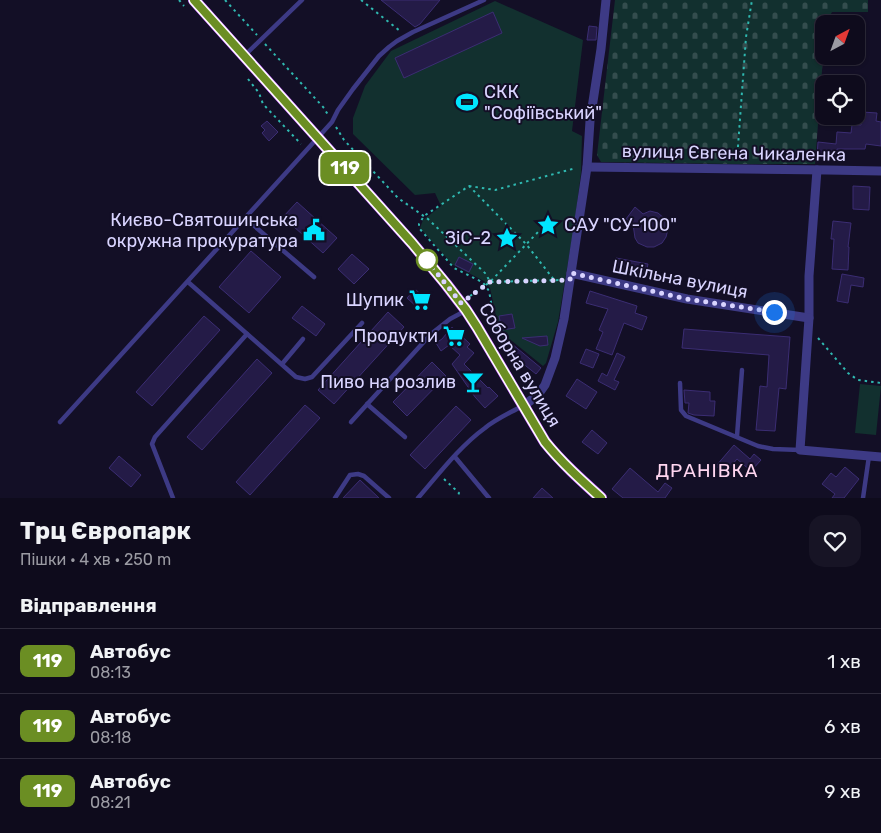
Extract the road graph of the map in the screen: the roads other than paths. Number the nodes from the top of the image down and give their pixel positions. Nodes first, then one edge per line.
1 (302, 0) edge
2 (484, 0) edge
3 (606, 0) edge
4 (190, 4) edge
5 (244, 56) junction
6 (318, 138) junction
7 (587, 168) junction
8 (817, 170) junction
9 (881, 171) edge
10 (245, 218) junction
11 (314, 277) dead end
12 (571, 277) junction
13 (188, 282) junction
14 (463, 307) junction
15 (809, 318) junction
16 (362, 323) dead end
17 (248, 334) junction
18 (303, 339) dead end
19 (282, 364) junction
20 (742, 370) dead end
21 (680, 383) dead end
22 (367, 404) junction
23 (523, 406) junction
24 (60, 422) dead end
25 (351, 422) dead end
26 (737, 436) junction
27 (405, 438) dead end
28 (800, 450) junction
29 (869, 456) junction
30 (455, 457) junction
31 (881, 457) edge
32 (173, 498) edge
33 (335, 498) edge
34 (389, 498) edge
35 (418, 498) edge
36 (489, 498) edge
37 (601, 498) edge
38 (863, 498) edge

1 - 5 lane
2 - 6 lane
3 - 7 street
4 - 5 main road, Соборна вулиця
5 - 6 main road, Соборна вулиця
6 - 10 lane
6 - 14 main road, Соборна вулиця
7 - 8 street, вулиця Євгена Чикаленка
7 - 12 street
8 - 9 street, вулиця Євгена Чикаленка
8 - 15 street
10 - 11 lane
10 - 13 lane
12 - 15 street, Шкільна вулиця
12 - 23 street
13 - 17 lane
13 - 24 lane
14 - 22 lane
14 - 23 main road, Соборна вулиця
15 - 28 street
16 - 19 lane
17 - 19 lane
17 - 32 lane
18 - 19 lane
20 - 26 lane
21 - 26 lane
22 - 25 lane
22 - 27 lane
23 - 30 lane
23 - 37 main road, Соборна вулиця
26 - 28 lane
28 - 29 street
29 - 31 street
29 - 38 lane
30 - 35 lane
30 - 36 lane
33 - 34 lane

